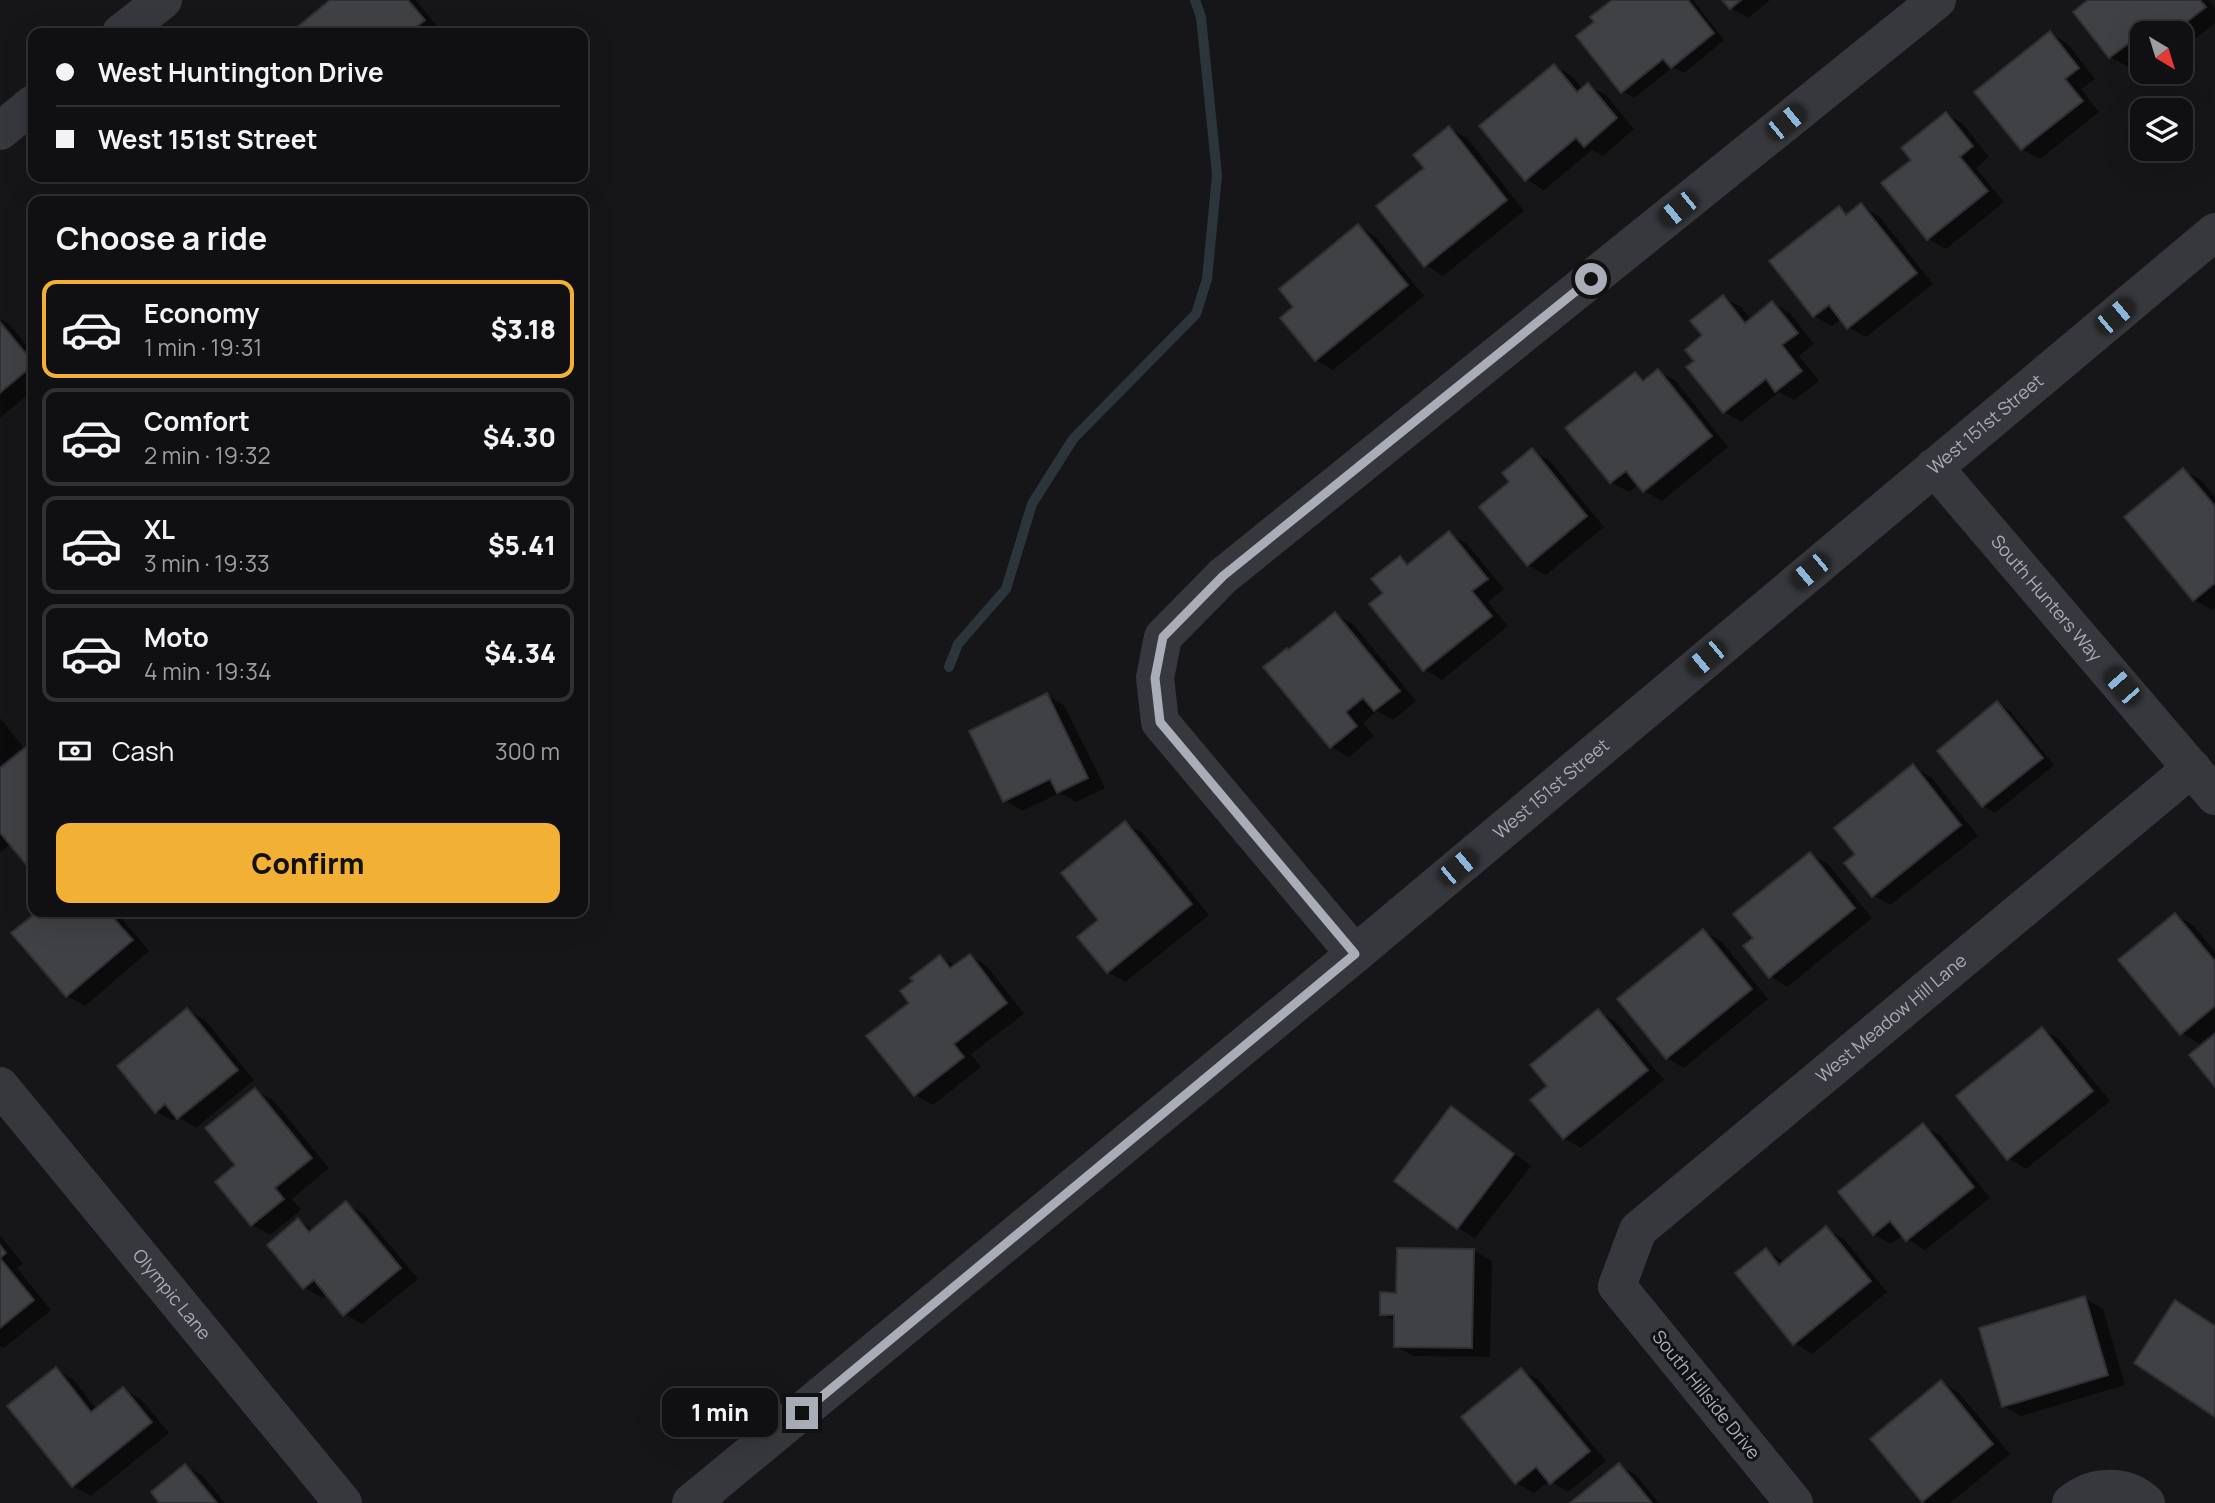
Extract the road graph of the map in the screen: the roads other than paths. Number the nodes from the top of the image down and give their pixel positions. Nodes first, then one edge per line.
1 (163, 0) edge
2 (1937, 0) edge
3 (127, 28) edge
4 (28, 108) edge
5 (1, 128) edge
6 (2215, 232) edge
7 (1934, 467) junction
8 (2204, 782) edge
9 (1355, 954) junction
10 (0, 1086) edge
11 (1617, 1286) joint
12 (343, 1503) edge
13 (691, 1503) edge
14 (1794, 1503) edge
15 (2071, 1503) edge
16 (2146, 1503) edge

1 - 3 street
2 - 9 street
4 - 5 street
6 - 7 street, West 151st Street
7 - 8 street, South Hunters Way
7 - 9 street, West 151st Street
8 - 11 street, West Meadow Hill Lane
9 - 13 street, West 151st Street
10 - 12 street, Olympic Lane
11 - 14 street, South Hillside Drive
15 - 16 street

